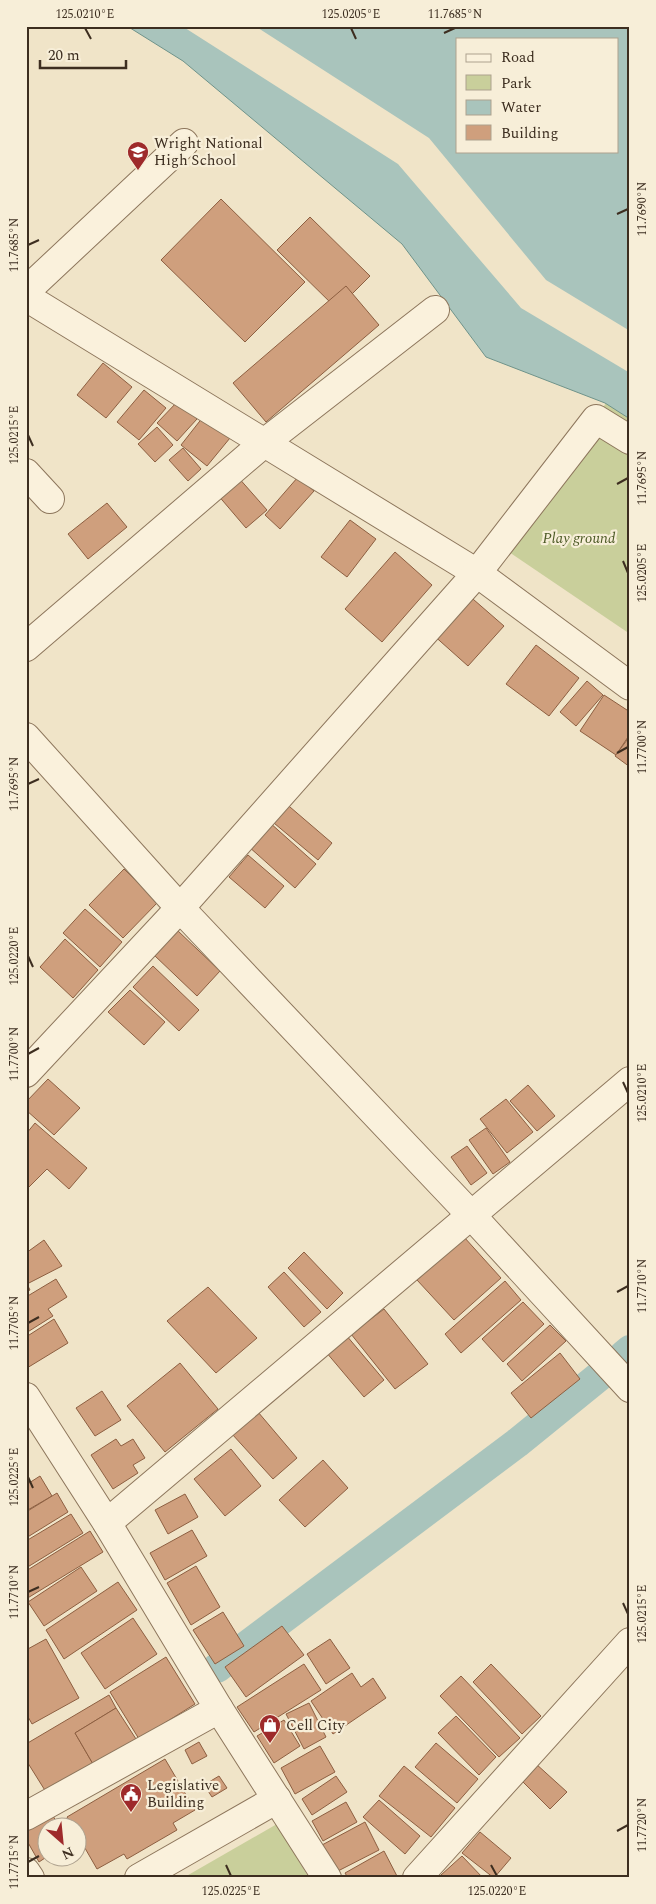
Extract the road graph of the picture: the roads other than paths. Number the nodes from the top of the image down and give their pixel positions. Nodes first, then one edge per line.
1 (184, 143) dead end
2 (26, 291) edge
3 (26, 297) edge
4 (434, 310) dead end
5 (630, 440) edge
6 (264, 443) junction
7 (26, 473) edge
8 (50, 499) dead end
9 (477, 573) junction
10 (26, 647) edge
11 (630, 686) edge
12 (26, 737) edge
13 (180, 908) junction
14 (26, 1073) edge
15 (630, 1081) edge
16 (472, 1216) junction
17 (630, 1388) edge
18 (26, 1397) edge
19 (107, 1523) junction
20 (630, 1642) edge
21 (219, 1709) junction
22 (277, 1799) junction
23 (26, 1816) edge
24 (26, 1872) edge
25 (30, 1878) edge
26 (139, 1878) edge
27 (328, 1878) edge
28 (417, 1878) edge

1 - 2 street
3 - 6 street
4 - 6 street
5 - 9 street
6 - 9 street
6 - 10 street
7 - 8 street
9 - 11 street
9 - 13 street
12 - 13 street
13 - 14 street
13 - 16 street
15 - 16 street
16 - 17 street
16 - 19 street
18 - 19 street
19 - 21 street
20 - 28 street
21 - 22 street
21 - 23 street
22 - 26 street
22 - 27 street
24 - 25 street

